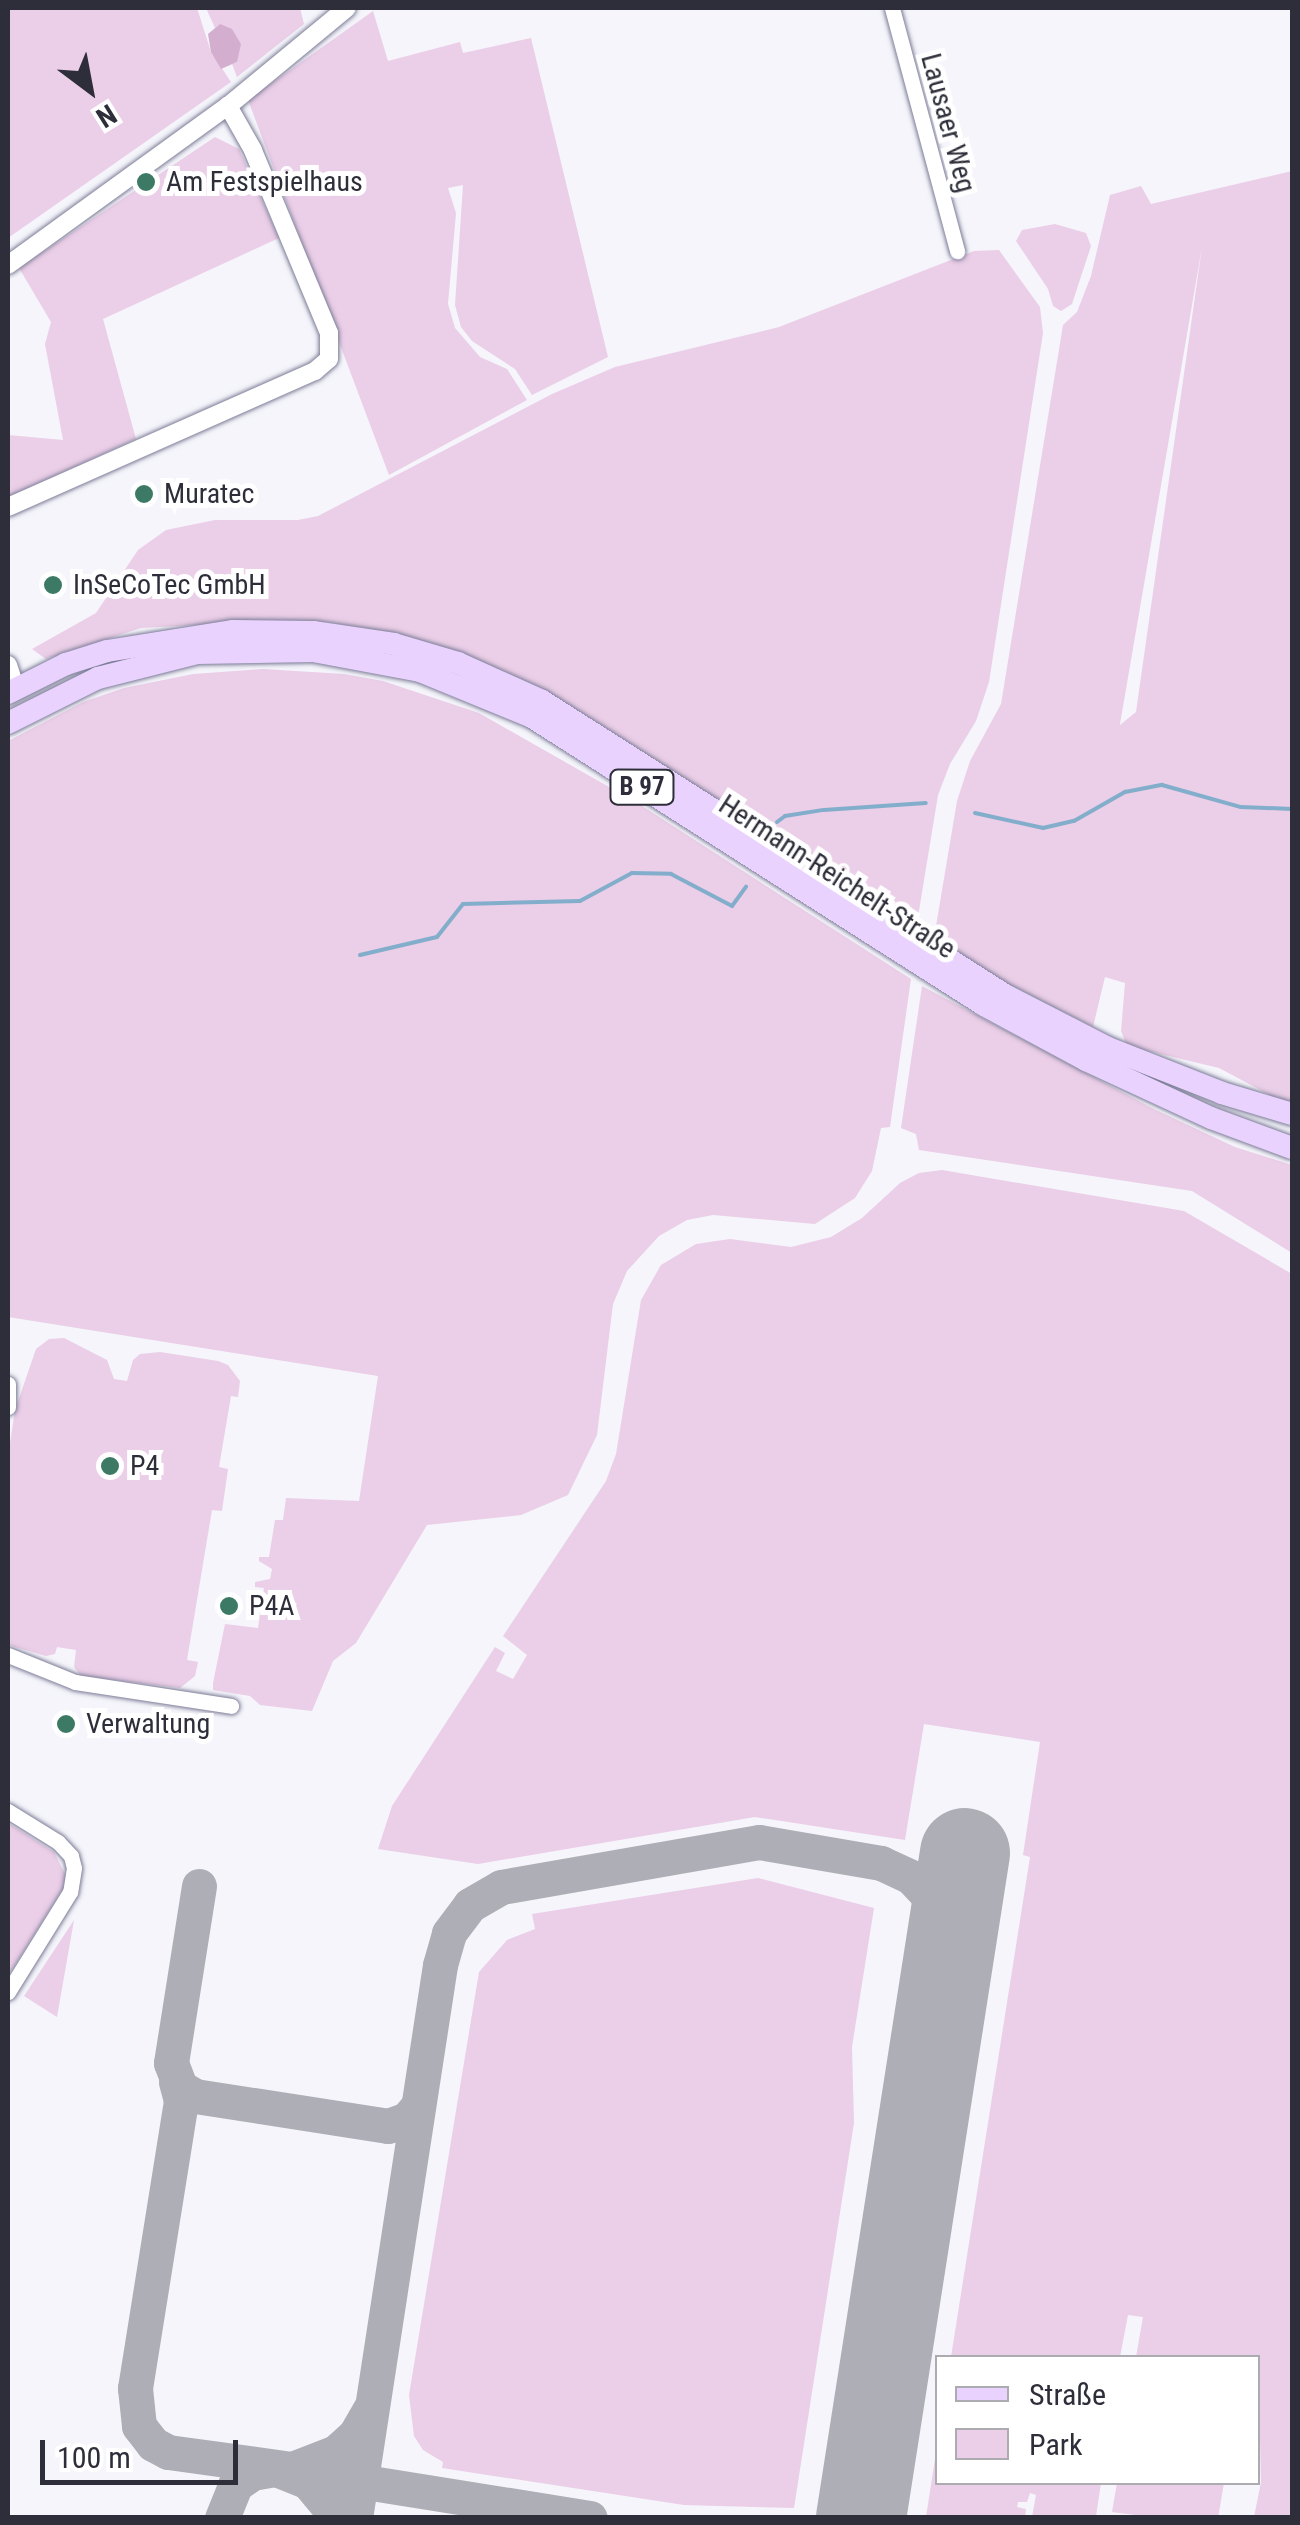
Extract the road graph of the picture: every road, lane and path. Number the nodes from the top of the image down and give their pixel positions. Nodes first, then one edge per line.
1 (347, 8) edge
2 (892, 8) edge
3 (228, 106) junction
4 (957, 250) dead end
5 (8, 265) edge
6 (8, 507) edge
7 (8, 665) edge
8 (12, 691) edge
9 (17, 718) edge
10 (1292, 1114) edge
11 (1292, 1148) edge
12 (9, 1385) edge
13 (8, 1408) edge
14 (8, 1655) edge
15 (231, 1706) dead end
16 (8, 1810) edge
17 (8, 1992) edge

1 - 3 street
2 - 4 street, Lausaer Weg
3 - 5 street
3 - 6 street
7 - 8 street
8 - 9 main road, B 97
8 - 10 main road, Hermann-Reichelt-Straße / B 97
9 - 11 main road, Hermann-Reichelt-Straße / B 97
12 - 13 street
14 - 15 street
16 - 17 street

